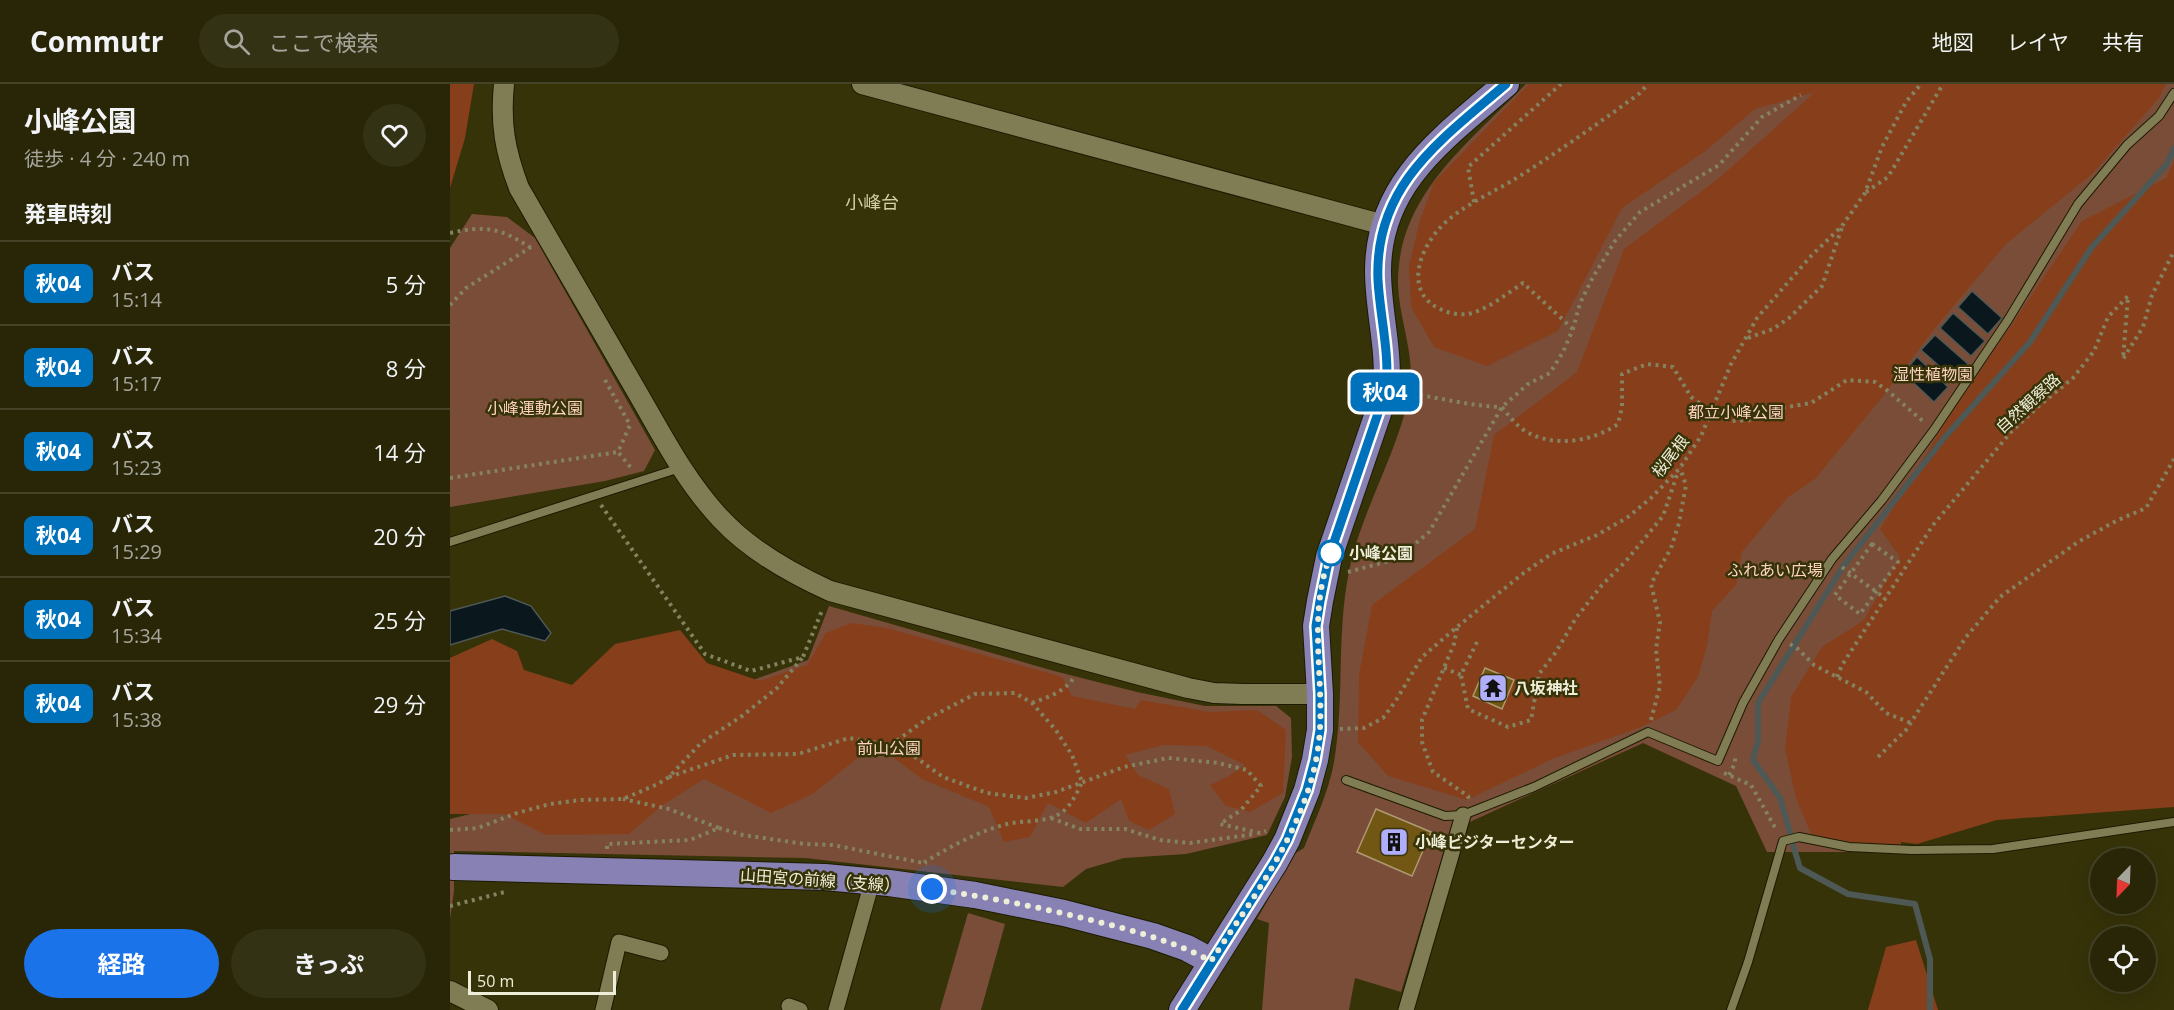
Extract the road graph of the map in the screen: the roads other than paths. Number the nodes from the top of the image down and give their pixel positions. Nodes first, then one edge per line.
1 (504, 84) edge
2 (1506, 84) edge
3 (870, 85) edge
4 (2174, 93) edge
5 (1384, 225) junction
6 (681, 468) junction
7 (450, 542) edge
8 (1320, 694) junction
9 (1346, 780) dead end
10 (1463, 815) junction
11 (2174, 822) edge
12 (454, 867) dead end
13 (872, 882) junction
14 (661, 953) dead end
15 (1211, 961) junction
16 (450, 990) edge
17 (488, 1010) edge
18 (603, 1010) edge
19 (836, 1010) edge
20 (1182, 1010) edge
21 (1406, 1010) edge
22 (1731, 1010) edge

1 - 6 street
2 - 5 main road
3 - 5 street
4 - 10 lane
5 - 8 main road
6 - 7 lane
6 - 8 street
8 - 15 main road
9 - 10 lane
10 - 21 street
11 - 22 lane
12 - 13 main road, 山田宮の前線（支線）
13 - 15 main road, 山田宮の前線（支線）
13 - 19 street
14 - 18 street
15 - 20 main road
16 - 17 street

